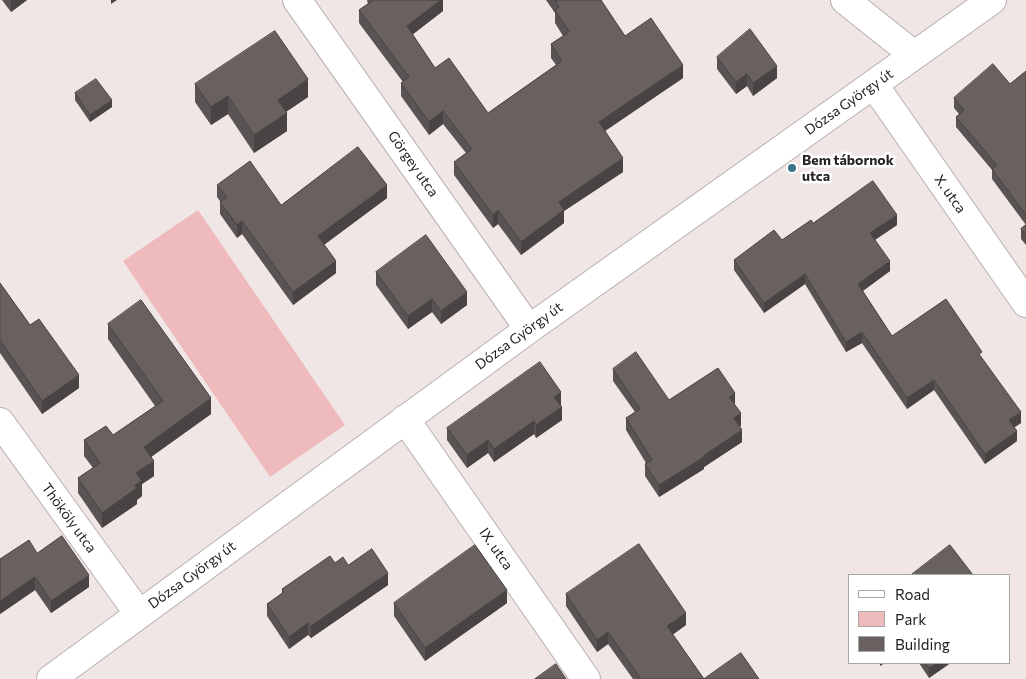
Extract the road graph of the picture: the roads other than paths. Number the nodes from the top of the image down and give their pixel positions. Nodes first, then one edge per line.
1 (297, 0) edge
2 (845, 0) edge
3 (992, 0) edge
4 (914, 55) junction
5 (874, 85) junction
6 (1026, 303) edge
7 (529, 328) junction
8 (405, 419) junction
9 (0, 422) edge
10 (139, 614) junction
11 (51, 679) edge
12 (586, 679) edge

1 - 7 street, Görgey utca
2 - 4 street
3 - 4 street, Dózsa György út
4 - 5 street, Dózsa György út
5 - 6 street, X. utca
5 - 7 street, Dózsa György út
7 - 8 street, Dózsa György út
8 - 10 street, Dózsa György út
8 - 12 street, IX. utca
9 - 10 street, Thököly utca
10 - 11 street, Dózsa György út

